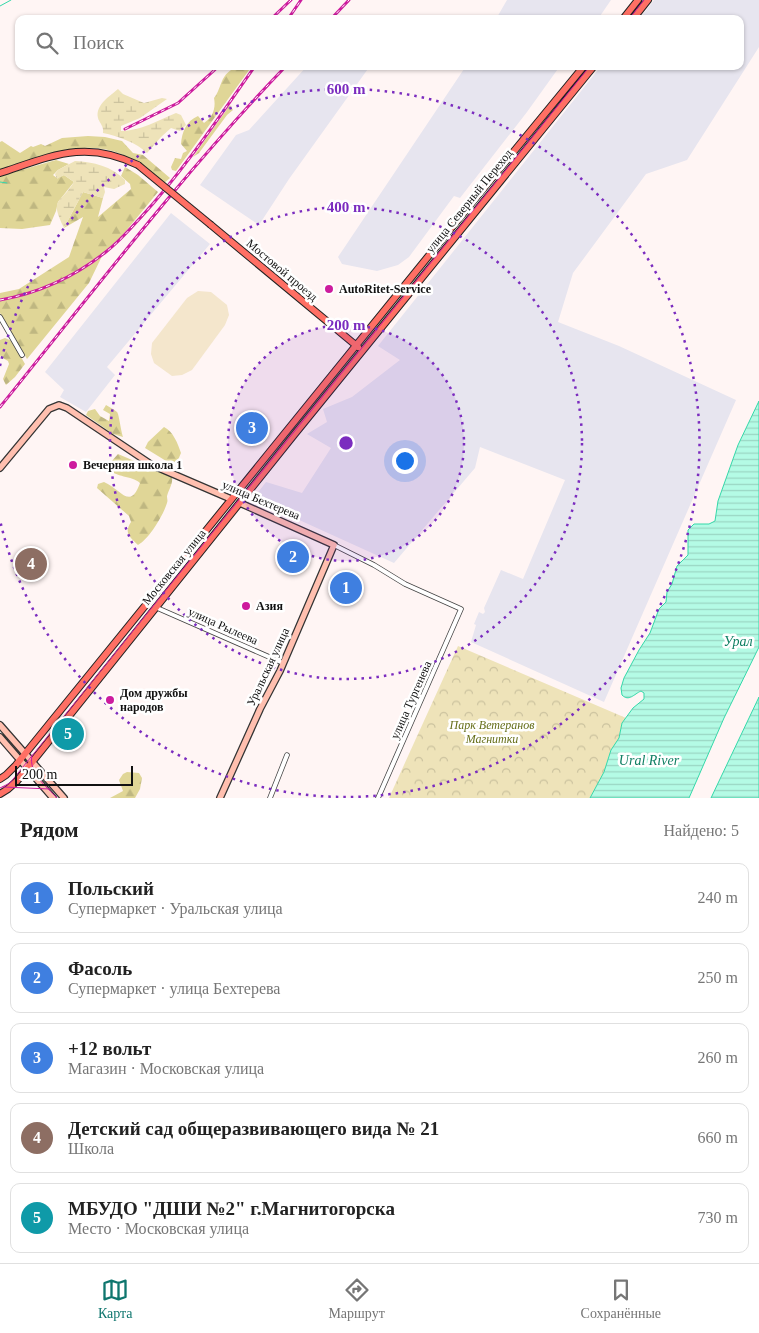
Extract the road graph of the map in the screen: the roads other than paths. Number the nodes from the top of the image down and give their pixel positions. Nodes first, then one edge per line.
1 (638, 0) edge
2 (648, 0) edge
3 (626, 15) edge
4 (636, 15) edge
5 (581, 70) edge
6 (591, 70) edge
7 (0, 172) edge
8 (0, 317) edge
9 (356, 345) junction
10 (363, 351) junction
11 (22, 355) dead end
12 (0, 468) edge
13 (231, 499) junction
14 (240, 503) junction
15 (334, 545) junction
16 (156, 607) junction
17 (461, 609) joint
18 (283, 663) junction
19 (0, 725) edge
20 (0, 737) edge
21 (25, 754) junction
22 (288, 755) dead end
23 (20, 760) junction
24 (32, 762) junction
25 (27, 768) junction
26 (0, 779) edge
27 (0, 794) edge
28 (53, 798) edge
29 (64, 798) edge
30 (220, 798) edge
31 (270, 798) edge
32 (378, 798) edge

1 - 3 main road
2 - 4 main road
5 - 9 main road, улица Северный Переход
6 - 10 main road, улица Северный Переход
7 - 9 main road, Мостовой проезд, bridge
8 - 11 street
9 - 10 main road, Мостовой проезд
9 - 13 main road, Московская улица
10 - 14 main road, Московская улица
12 - 13 street, улица Бехтерева
13 - 14 main road, улица Бехтерева
13 - 21 main road, Московская улица
14 - 15 street, улица Бехтерева
14 - 16 main road, Московская улица
15 - 17 street, улица Бехтерева
15 - 18 street, Уральская улица
16 - 18 street, улица Рылеева
16 - 24 main road, Московская улица
17 - 32 street, улица Тургенева
18 - 30 street, Уральская улица
19 - 21 street
20 - 23 street
21 - 23 main road, Московская улица
21 - 24 street
22 - 31 street
23 - 25 street
23 - 26 main road, Московская улица
24 - 25 main road, Московская улица
24 - 29 street
25 - 27 main road, Московская улица
25 - 28 street

